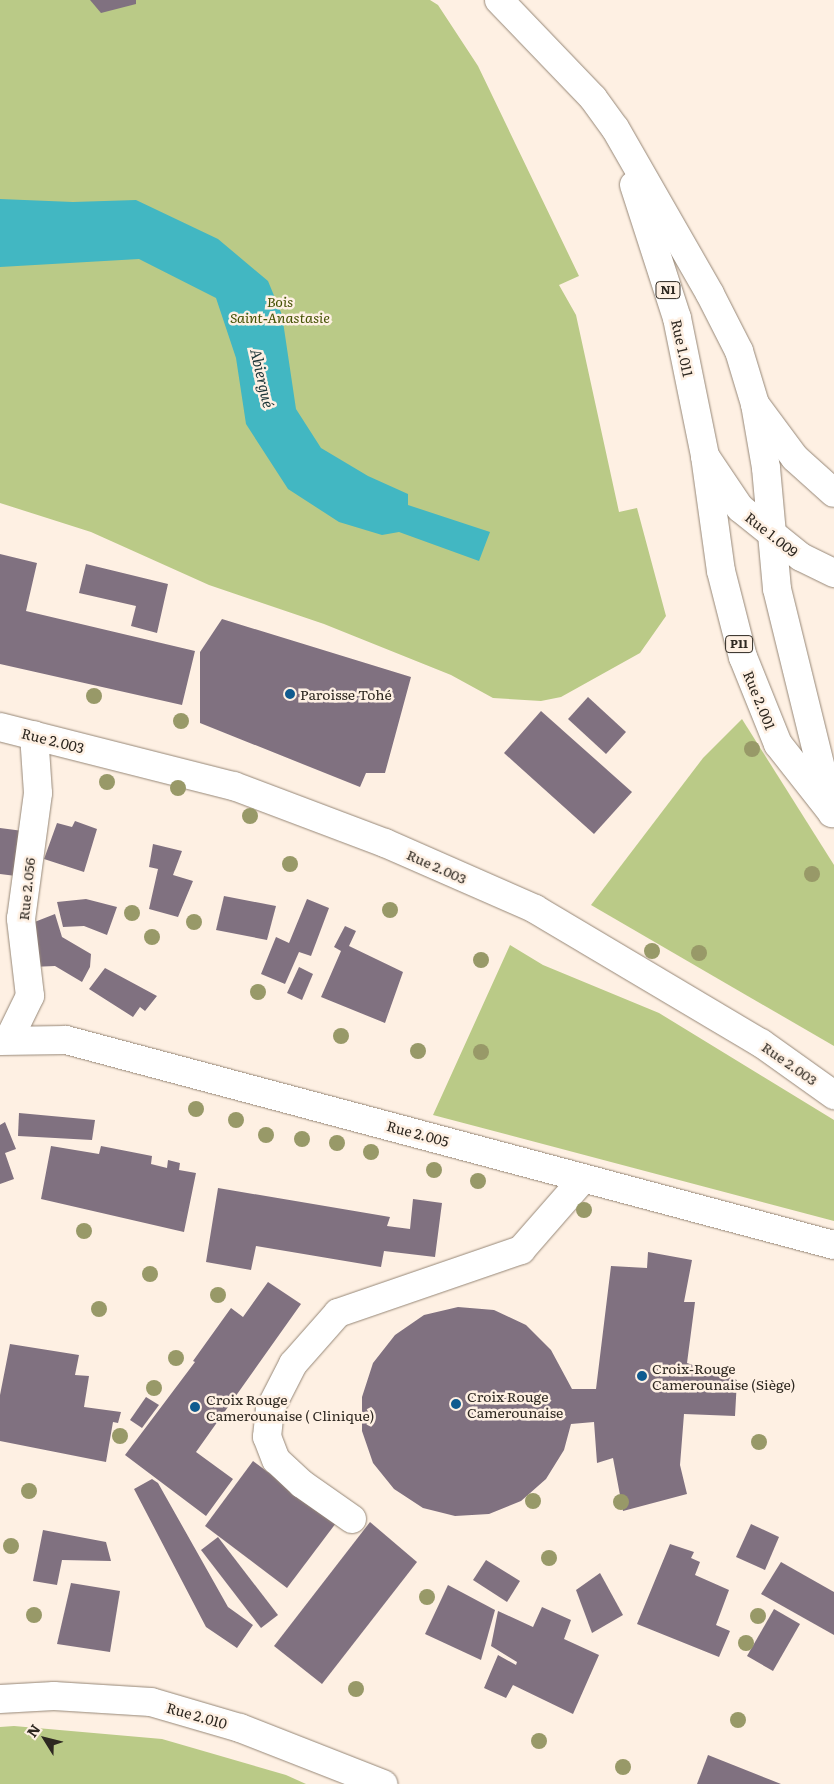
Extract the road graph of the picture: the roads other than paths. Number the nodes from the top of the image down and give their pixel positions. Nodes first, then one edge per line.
1 (499, 0) edge
2 (615, 128) junction
3 (755, 404) junction
4 (705, 456) junction
5 (834, 493) edge
6 (771, 532) junction
7 (834, 573) edge
8 (0, 727) edge
9 (34, 735) junction
10 (832, 813) edge
11 (4, 1040) edge
12 (834, 1095) edge
13 (583, 1179) junction
14 (834, 1245) edge
15 (352, 1519) dead end
16 (0, 1699) edge
17 (383, 1784) edge

1 - 2 main road, Rue 1.011 / N1
2 - 3 main road, Rue 1.011 / N1
2 - 4 main road, Rue 1.011 / N1
3 - 5 main road, N1
3 - 6 main road
4 - 6 main road, Rue 1.009 / N1
4 - 10 main road, Rue 2.001 / P11
6 - 7 main road, Rue 1.009 / N1
6 - 10 main road
8 - 9 main road, Rue 2.003
9 - 11 main road, Rue 2.056
9 - 12 main road, Rue 2.003
11 - 13 main road, Rue 2.005
13 - 14 main road, Rue 2.005
13 - 15 main road
16 - 17 main road, Rue 2.010

